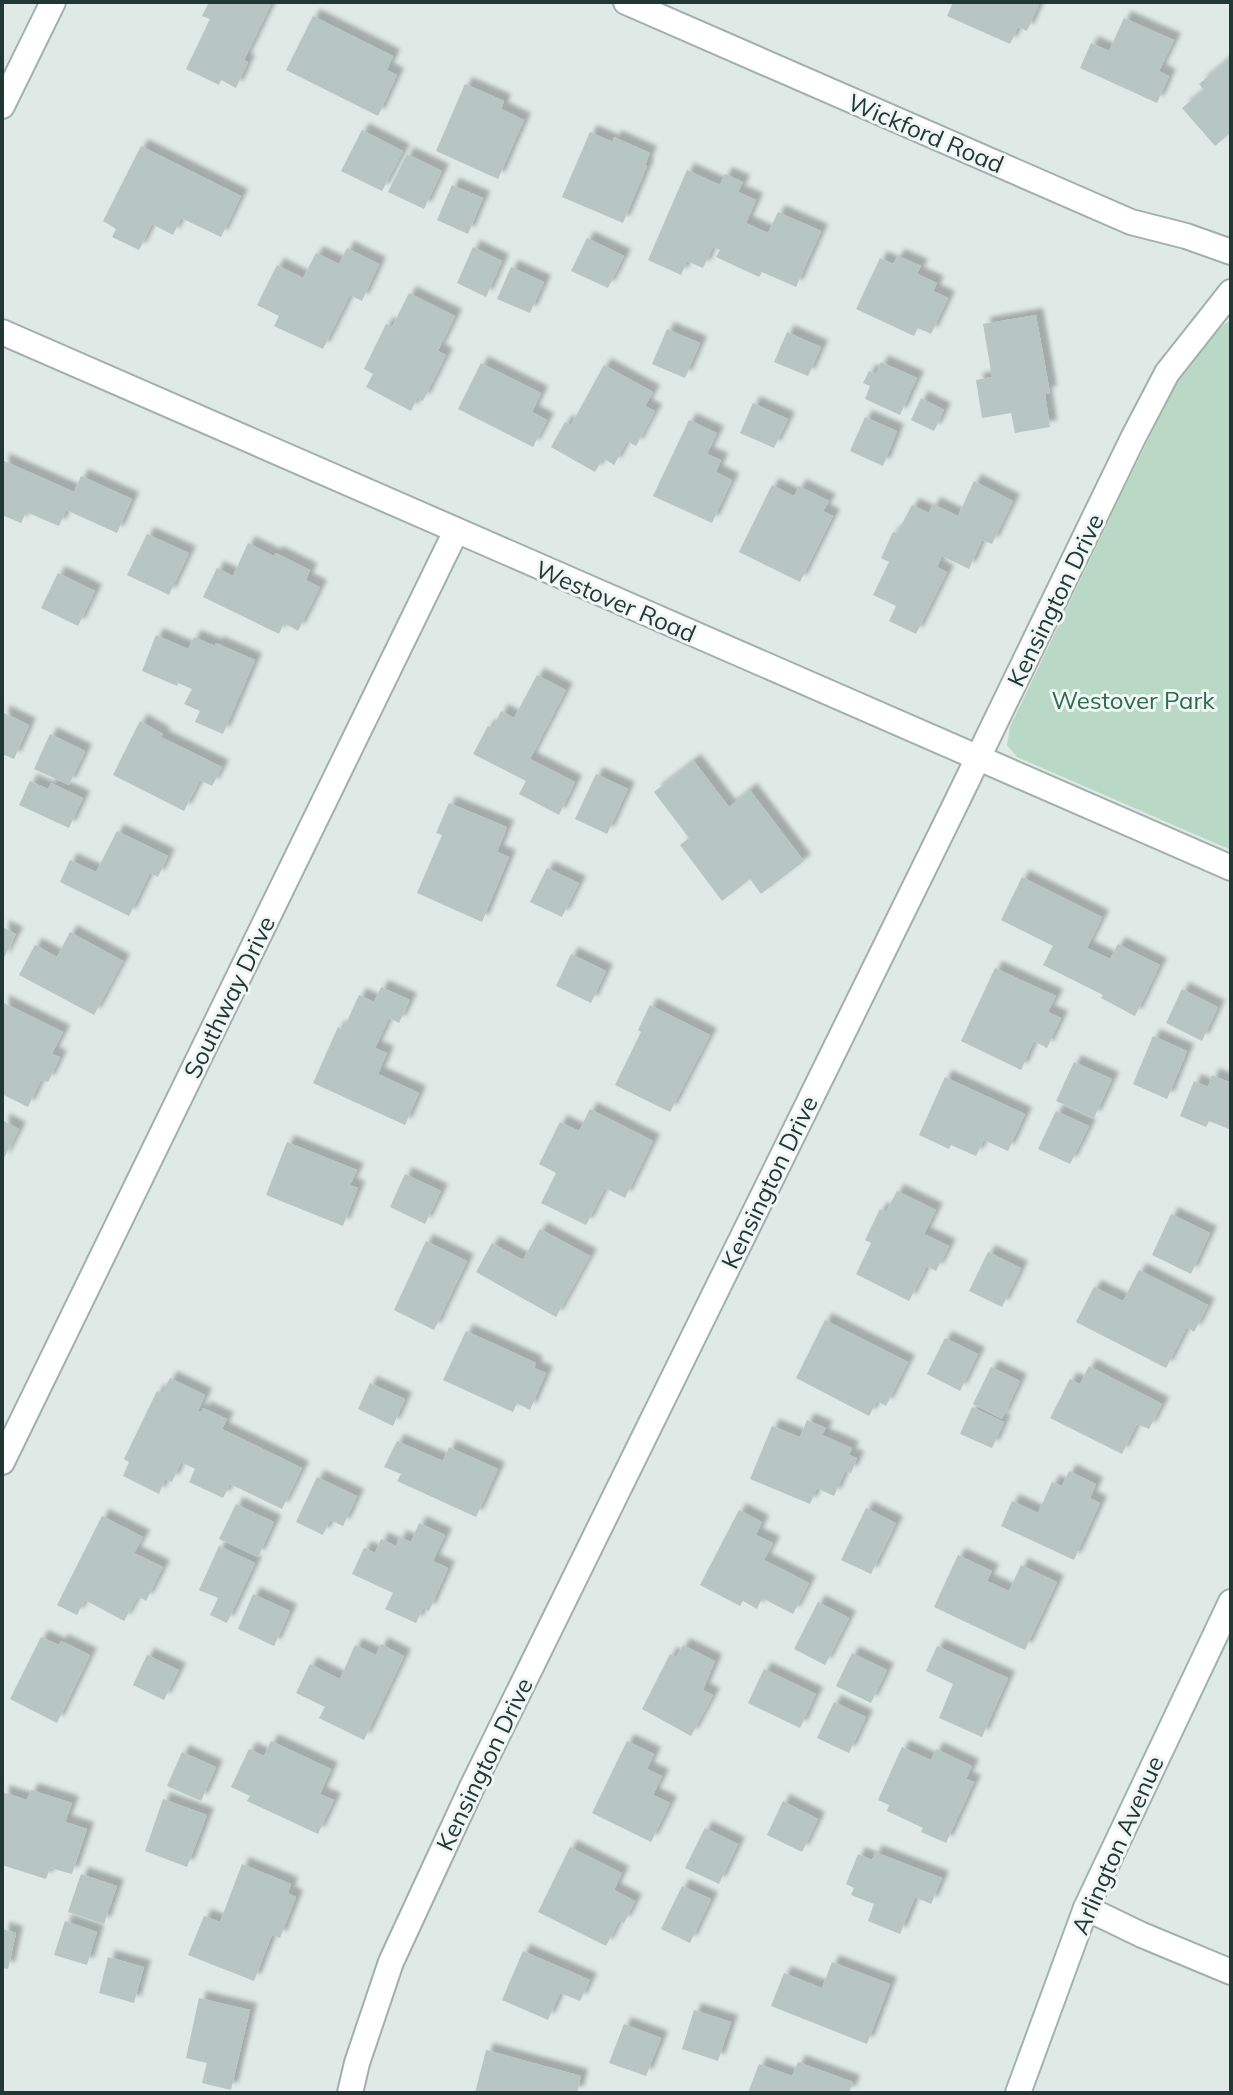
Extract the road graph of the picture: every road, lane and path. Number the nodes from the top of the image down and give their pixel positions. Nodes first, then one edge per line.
1 (53, 2) edge
2 (626, 2) edge
3 (2, 106) edge
4 (1231, 252) edge
5 (1231, 292) edge
6 (2, 332) edge
7 (456, 531) junction
8 (978, 757) junction
9 (1231, 868) edge
10 (2, 1462) edge
11 (1231, 1602) edge
12 (1086, 1908) junction
13 (1231, 1972) edge
14 (350, 2093) edge
15 (1018, 2093) edge

1 - 3 street
2 - 4 street, Wickford Road
5 - 8 street, Kensington Drive
6 - 7 street, Westover Road
7 - 8 street, Westover Road
7 - 10 street, Southway Drive
8 - 9 street, Westover Road
8 - 14 street, Kensington Drive
11 - 12 street, Arlington Avenue
12 - 13 street
12 - 15 street, Arlington Avenue

